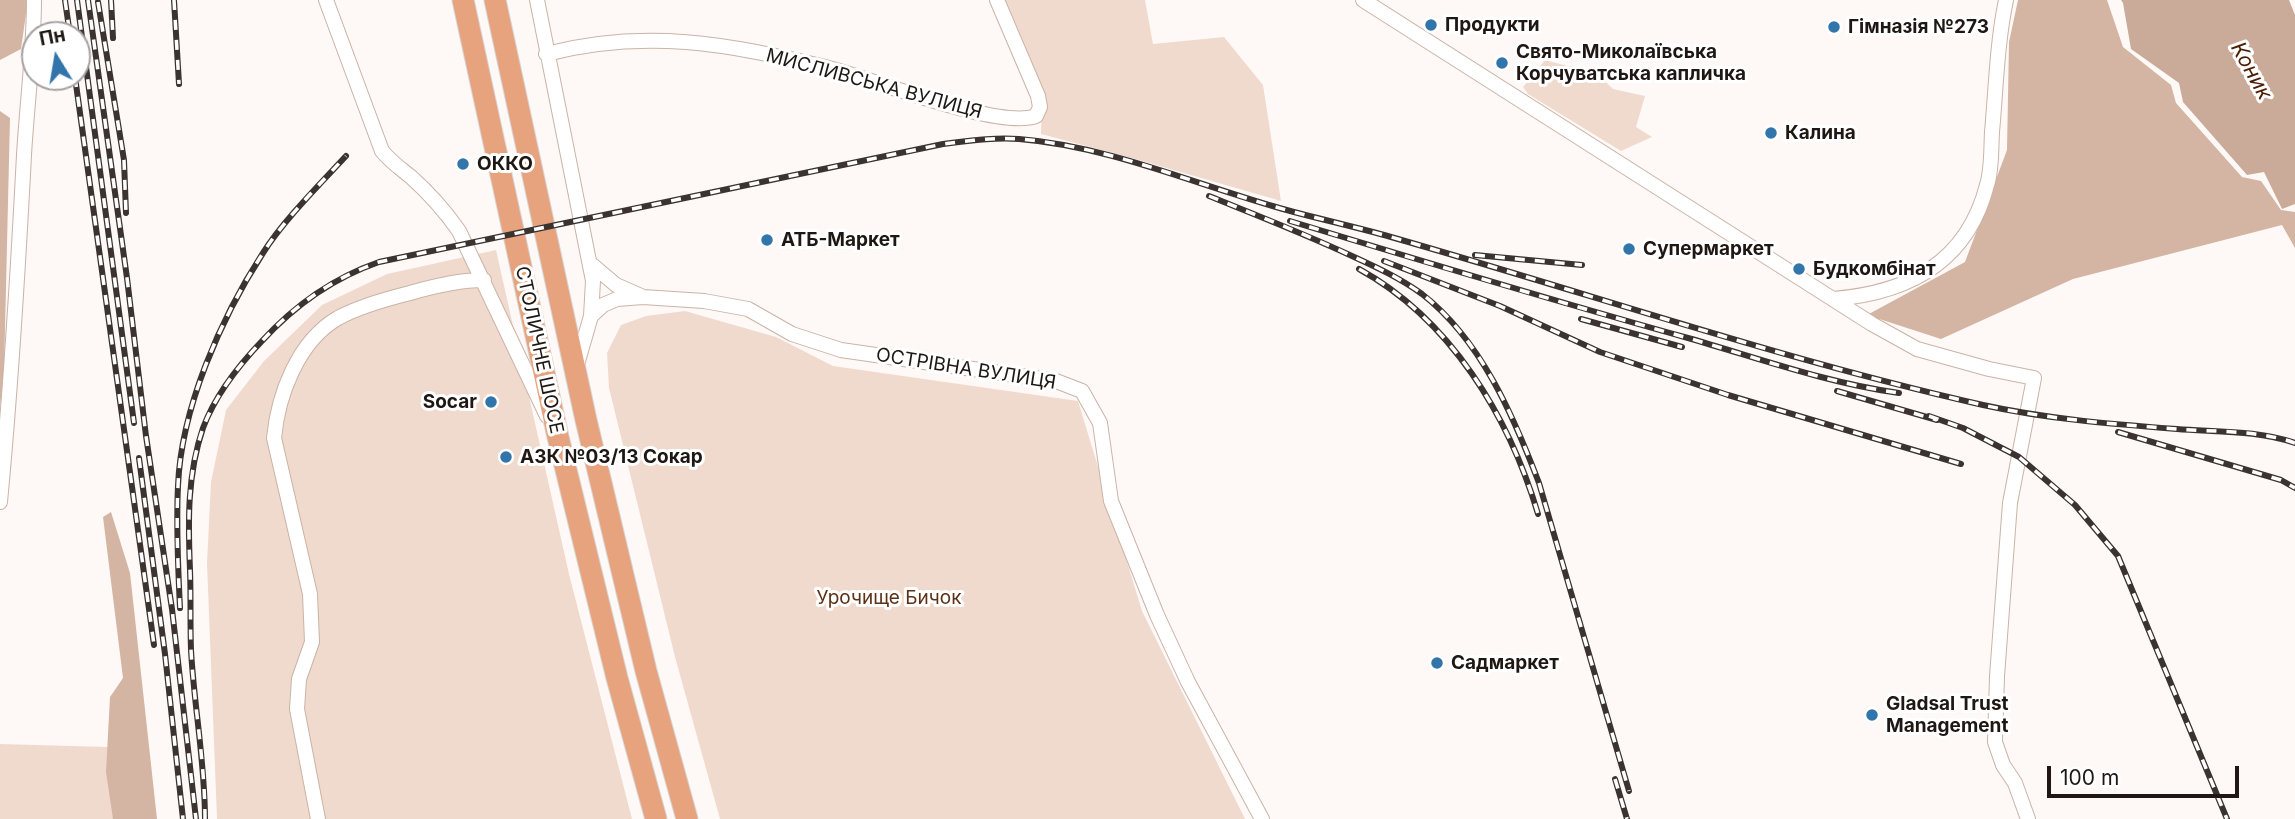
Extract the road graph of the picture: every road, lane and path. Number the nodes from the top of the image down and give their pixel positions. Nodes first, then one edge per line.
1 (34, 0) edge
2 (326, 0) edge
3 (463, 0) edge
4 (495, 0) edge
5 (537, 0) edge
6 (996, 0) edge
7 (1363, 0) edge
8 (2006, 0) edge
9 (546, 54) junction
10 (590, 263) junction
11 (484, 280) junction
12 (643, 297) junction
13 (1833, 299) junction
14 (591, 316) junction
15 (575, 373) junction
16 (558, 437) junction
17 (0, 502) edge
18 (317, 819) edge
19 (656, 819) edge
20 (687, 819) edge
21 (1262, 819) edge
22 (2028, 819) edge

1 - 17 street
2 - 11 street
3 - 16 highway, СТОЛИЧНЕ ШОСЕ
4 - 15 highway, СТОЛИЧНЕ ШОСЕ
5 - 9 street
6 - 9 street, МИСЛИВСЬКА ВУЛИЦЯ
7 - 13 street
8 - 13 street
9 - 10 street
10 - 12 street, ОСТРІВНА ВУЛИЦЯ
10 - 14 street
11 - 16 street
11 - 18 street
12 - 14 street, ОСТРІВНА ВУЛИЦЯ
12 - 21 street, ОСТРІВНА ВУЛИЦЯ
13 - 22 street
14 - 15 street
15 - 20 highway, СТОЛИЧНЕ ШОСЕ
16 - 19 highway, СТОЛИЧНЕ ШОСЕ

